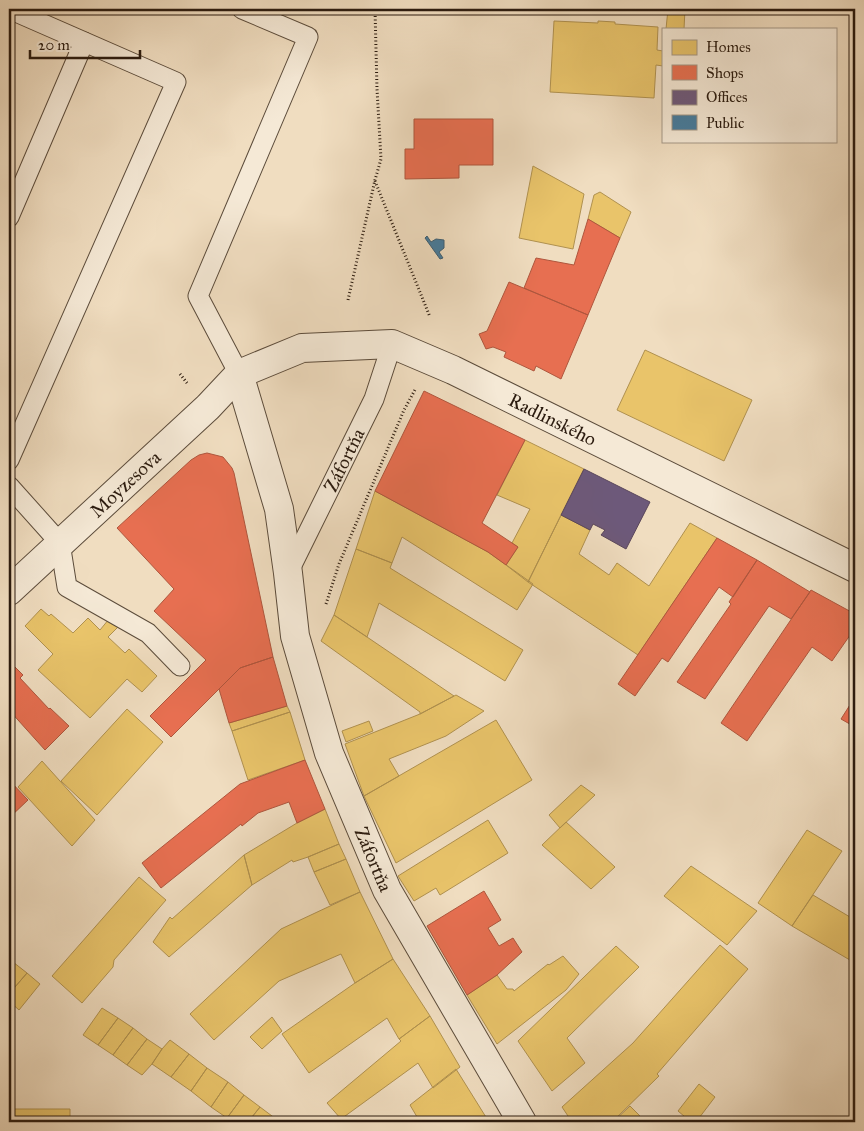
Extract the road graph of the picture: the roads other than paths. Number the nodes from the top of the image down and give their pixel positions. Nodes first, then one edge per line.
1 (9, 9) edge
2 (242, 9) edge
3 (84, 42) junction
4 (9, 217) edge
5 (392, 344) junction
6 (239, 374) junction
7 (9, 460) edge
8 (9, 486) edge
9 (60, 543) junction
10 (855, 568) edge
11 (288, 573) junction
12 (9, 591) edge
13 (180, 666) dead end
14 (522, 1122) edge

1 - 3 lane
2 - 6 lane
3 - 4 lane
3 - 7 lane
5 - 6 street, Radlinského
5 - 10 street, Radlinského
5 - 11 lane, Záfortňa
6 - 9 street, Moyzesova
6 - 11 street, Záfortňa
8 - 9 lane
9 - 12 street, Moyzesova
9 - 13 lane
11 - 14 street, Záfortňa

